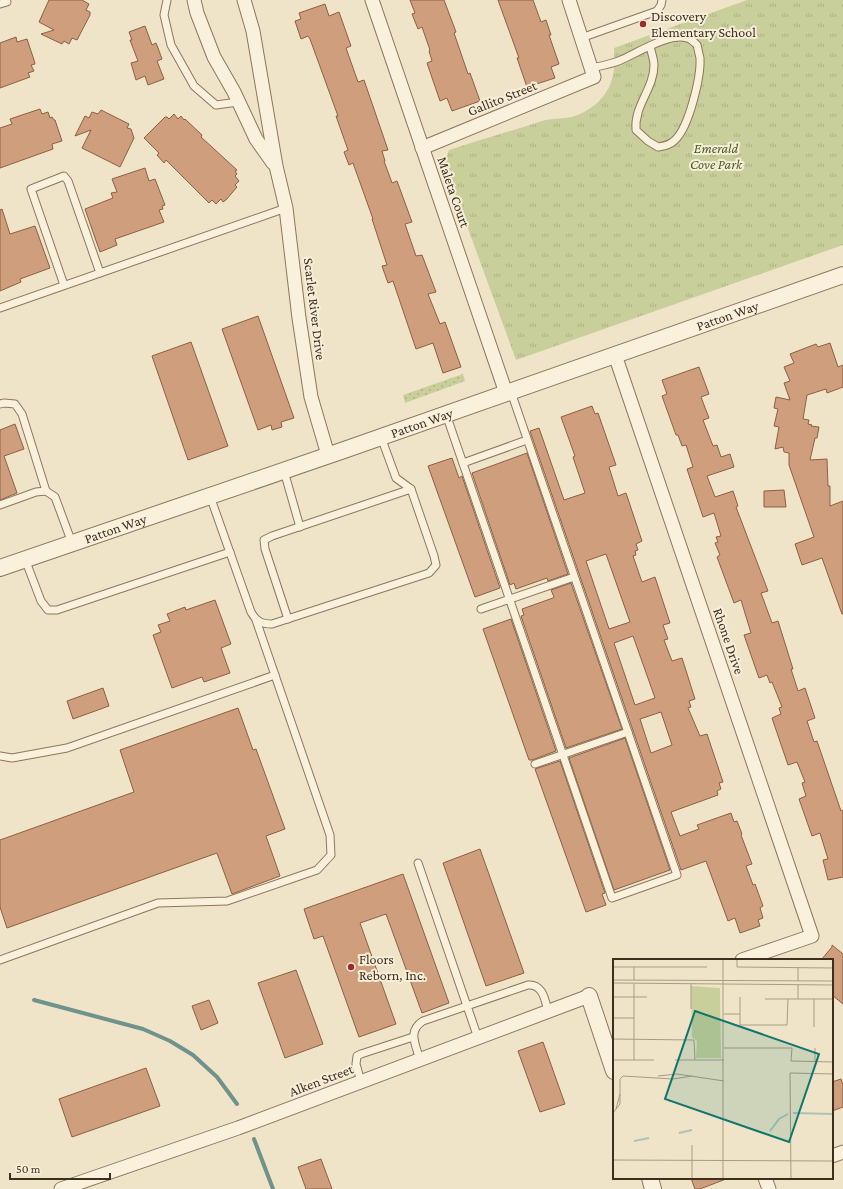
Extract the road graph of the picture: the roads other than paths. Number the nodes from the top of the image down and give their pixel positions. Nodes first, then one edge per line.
1 (6, 0) edge
2 (167, 0) edge
3 (194, 0) edge
4 (244, 0) edge
5 (372, 0) edge
6 (569, 0) edge
7 (662, 0) edge
8 (0, 4) edge
9 (582, 38) junction
10 (650, 46) junction
11 (593, 73) junction
12 (238, 102) junction
13 (422, 148) junction
14 (276, 166) junction
15 (286, 208) junction
16 (100, 273) junction
17 (843, 275) edge
18 (64, 285) junction
19 (0, 308) edge
20 (615, 355) junction
21 (508, 393) junction
22 (0, 404) edge
23 (446, 414) junction
24 (381, 437) junction
25 (527, 440) junction
26 (328, 455) junction
27 (463, 463) junction
28 (284, 471) junction
29 (411, 489) junction
30 (46, 491) junction
31 (210, 496) junction
32 (0, 505) edge
33 (300, 526) junction
34 (72, 543) junction
35 (230, 552) junction
36 (26, 559) junction
37 (0, 568) edge
38 (574, 577) junction
39 (510, 599) junction
40 (481, 609) dead end
41 (288, 619) junction
42 (256, 620) junction
43 (275, 675) junction
44 (628, 732) junction
45 (563, 755) junction
46 (0, 756) edge
47 (535, 764) dead end
48 (418, 863) dead end
49 (745, 959) edge
50 (0, 960) edge
51 (589, 996) joint
52 (467, 1006) junction
53 (548, 1012) junction
54 (413, 1037) junction
55 (478, 1038) junction
56 (420, 1060) junction
57 (613, 1067) edge
58 (361, 1082) junction
59 (843, 1152) edge
60 (833, 1156) edge
61 (650, 1179) edge
62 (766, 1179) edge
63 (61, 1189) edge
64 (654, 1189) edge
65 (769, 1189) edge

1 - 8 lane
2 - 12 lane
3 - 12 street, Scarlet River Drive
4 - 14 street, Scarlet River Drive
5 - 13 street, Maleta Court
6 - 9 street
7 - 9 lane
9 - 11 street
10 - 10 lane
10 - 11 lane
11 - 13 street, Gallito Street
12 - 14 street, Scarlet River Drive
13 - 21 street, Maleta Court
14 - 15 street, Scarlet River Drive
15 - 16 lane
15 - 26 street, Scarlet River Drive
16 - 18 lane
16 - 18 lane
17 - 20 street, Patton Way
18 - 19 lane
20 - 21 street, Patton Way
20 - 49 street, Rhone Drive
21 - 23 street, Patton Way
21 - 25 lane
22 - 30 lane
23 - 24 street, Patton Way
23 - 27 lane
24 - 26 street, Patton Way
24 - 29 lane
25 - 27 lane
25 - 38 lane
26 - 28 street, Patton Way
27 - 39 lane
28 - 31 street, Patton Way
28 - 33 lane
29 - 33 lane
29 - 41 lane
30 - 32 lane
30 - 34 lane
31 - 34 street, Patton Way
31 - 35 lane
33 - 41 lane
34 - 36 street, Patton Way
35 - 36 lane
35 - 42 lane
36 - 37 street, Patton Way
38 - 39 lane
38 - 44 lane
39 - 40 lane
39 - 45 lane
41 - 42 lane
42 - 43 lane
43 - 46 lane
43 - 50 lane
44 - 45 lane
44 - 45 lane
45 - 47 lane
48 - 52 lane
51 - 53 street, Alken Street
51 - 57 street
52 - 53 lane
52 - 54 lane
52 - 55 lane
53 - 55 street, Alken Street
54 - 56 lane
54 - 58 lane
55 - 56 street, Alken Street
56 - 58 street, Alken Street
58 - 63 street, Alken Street
59 - 60 street
61 - 64 street
62 - 65 street

